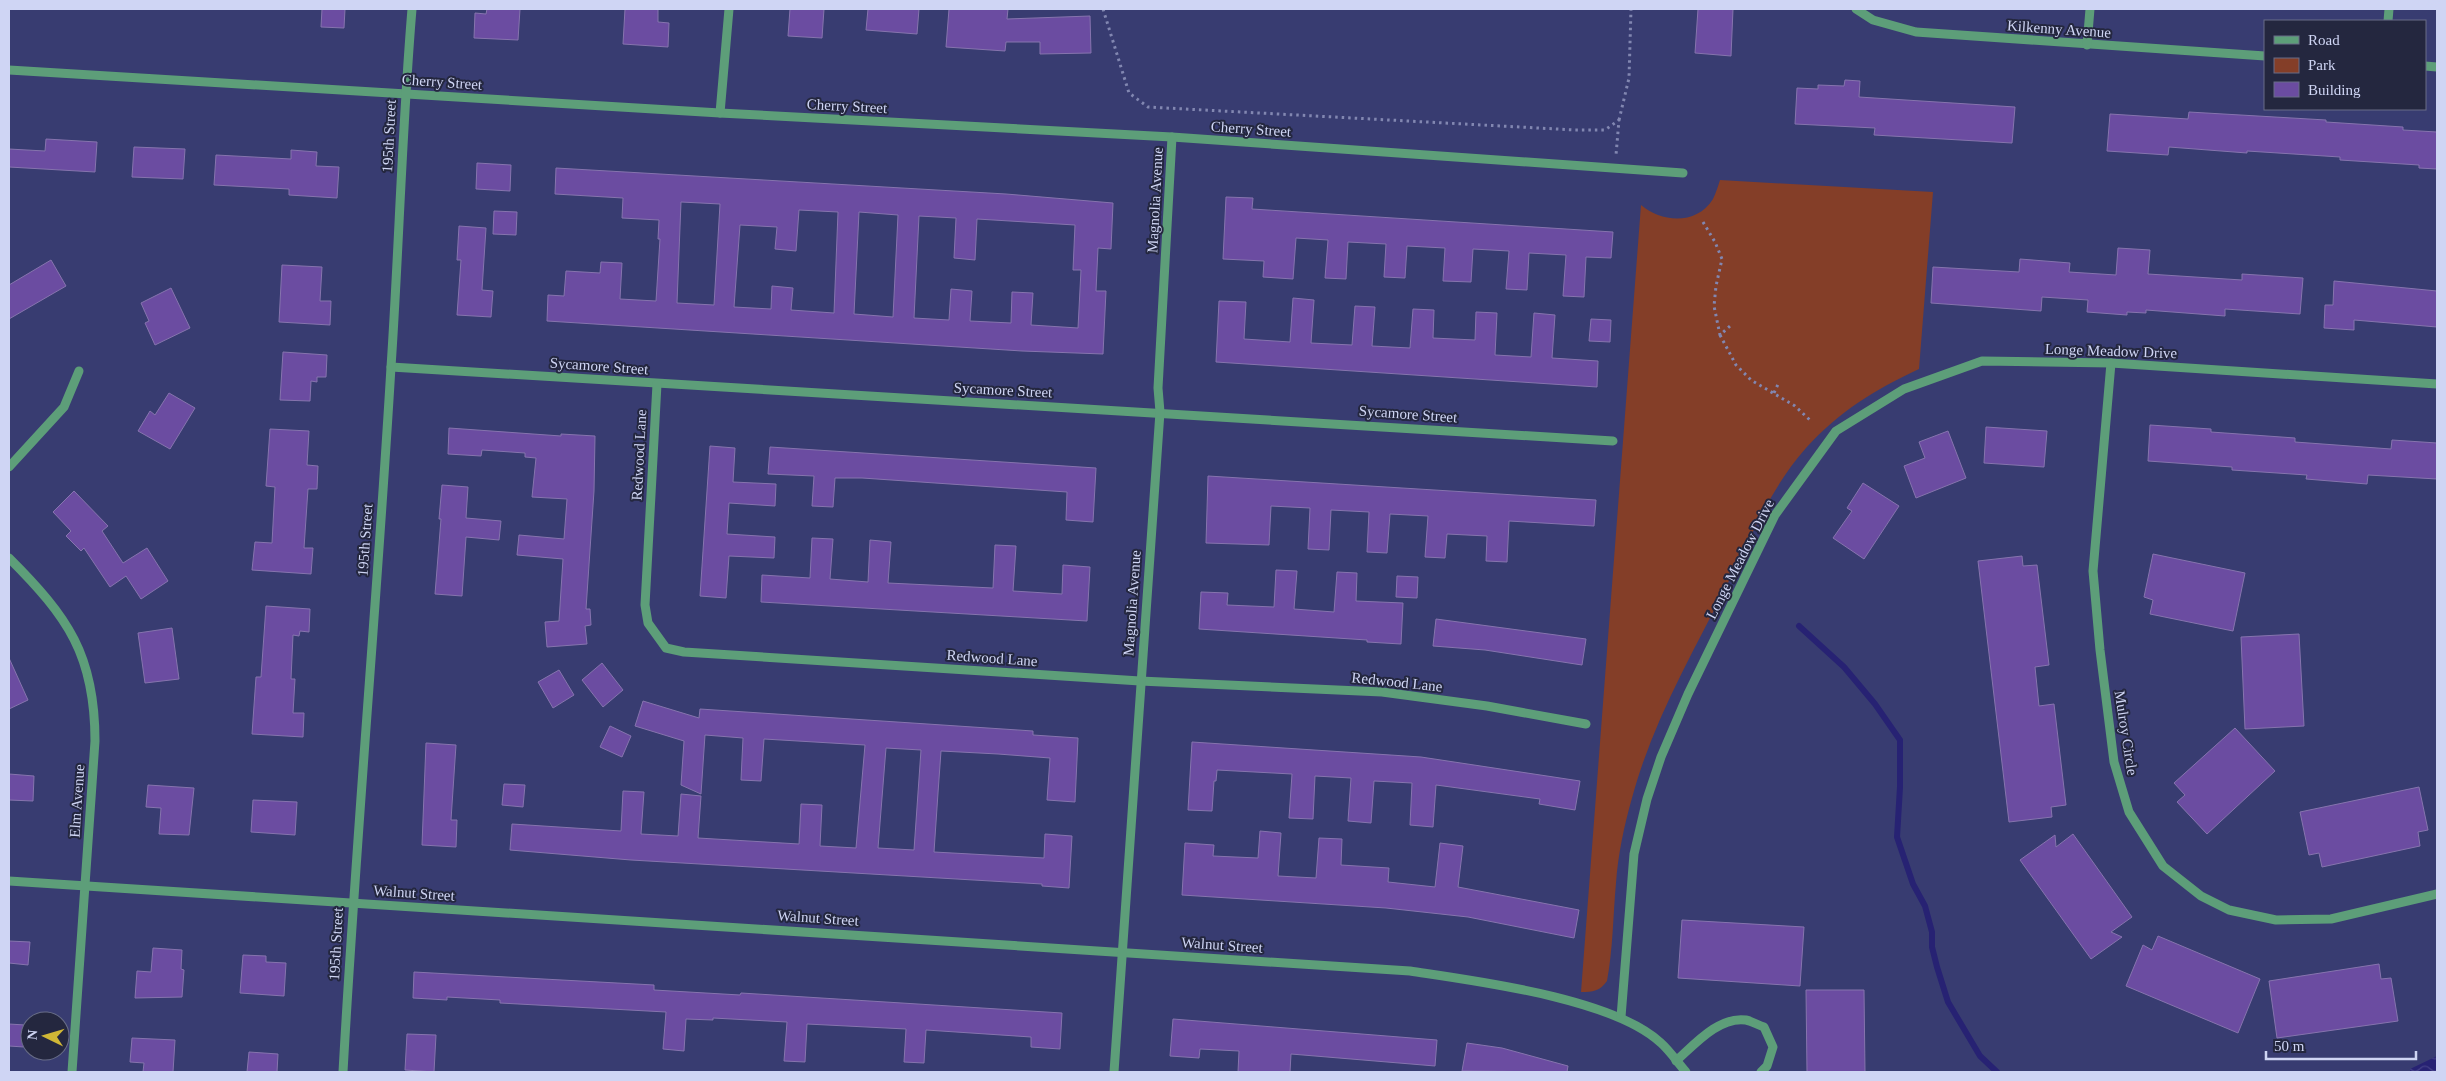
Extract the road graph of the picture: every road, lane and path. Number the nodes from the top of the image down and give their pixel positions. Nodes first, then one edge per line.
1 (412, 9) edge
2 (730, 9) edge
3 (1103, 9) edge
4 (1631, 9) edge
5 (1856, 9) edge
6 (2090, 9) edge
7 (2088, 45) junction
8 (2264, 56) edge
9 (9, 70) edge
10 (405, 94) junction
11 (720, 113) junction
12 (1619, 120) junction
13 (1172, 137) junction
14 (1615, 168) junction
15 (1683, 174) dead end
16 (1703, 222) dead end
17 (1730, 326) dead end
18 (1720, 335) junction
19 (2111, 363) junction
20 (392, 367) junction
21 (79, 371) dead end
22 (1779, 382) dead end
23 (657, 384) junction
24 (2437, 384) edge
25 (1774, 393) junction
26 (1160, 412) junction
27 (1812, 422) dead end
28 (1613, 440) dead end
29 (9, 467) edge
30 (9, 558) edge
31 (1140, 681) junction
32 (1586, 724) dead end
33 (9, 881) edge
34 (85, 885) junction
35 (2437, 894) edge
36 (352, 902) junction
37 (1121, 952) junction
38 (1621, 1017) junction
39 (1676, 1060) junction
40 (72, 1072) edge
41 (343, 1072) edge
42 (1114, 1072) edge
43 (1686, 1072) edge
44 (1760, 1072) edge

1 - 10 street, 195th Street
2 - 11 street
3 - 12 path
4 - 12 path
5 - 7 street, Kilkenny Avenue
6 - 7 street
7 - 8 street, Kilkenny Avenue
9 - 10 street, Cherry Street
10 - 11 street, Cherry Street
10 - 20 street, 195th Street
11 - 13 street, Cherry Street
12 - 14 path
13 - 14 street, Cherry Street
13 - 26 street, Magnolia Avenue
14 - 15 street, Cherry Street
16 - 18 path
17 - 18 path
18 - 25 path
19 - 24 street, Longe Meadow Drive
19 - 35 street, Mulroy Circle
19 - 38 street, Longe Meadow Drive
20 - 23 street, Sycamore Street
20 - 36 street, 195th Street
21 - 29 street
22 - 25 path
23 - 26 street, Sycamore Street
23 - 31 street, Redwood Lane
25 - 27 path
26 - 28 street, Sycamore Street
26 - 31 street, Magnolia Avenue
30 - 34 street, Elm Avenue
31 - 32 street, Redwood Lane
31 - 37 street, Magnolia Avenue
33 - 34 street, Walnut Street
34 - 36 street, Walnut Street
34 - 40 street, Elm Avenue
36 - 37 street, Walnut Street
36 - 41 street, 195th Street
37 - 38 street, Walnut Street
37 - 42 street, Magnolia Avenue
38 - 39 street, Walnut Street
39 - 43 street, Walnut Street
39 - 44 street

